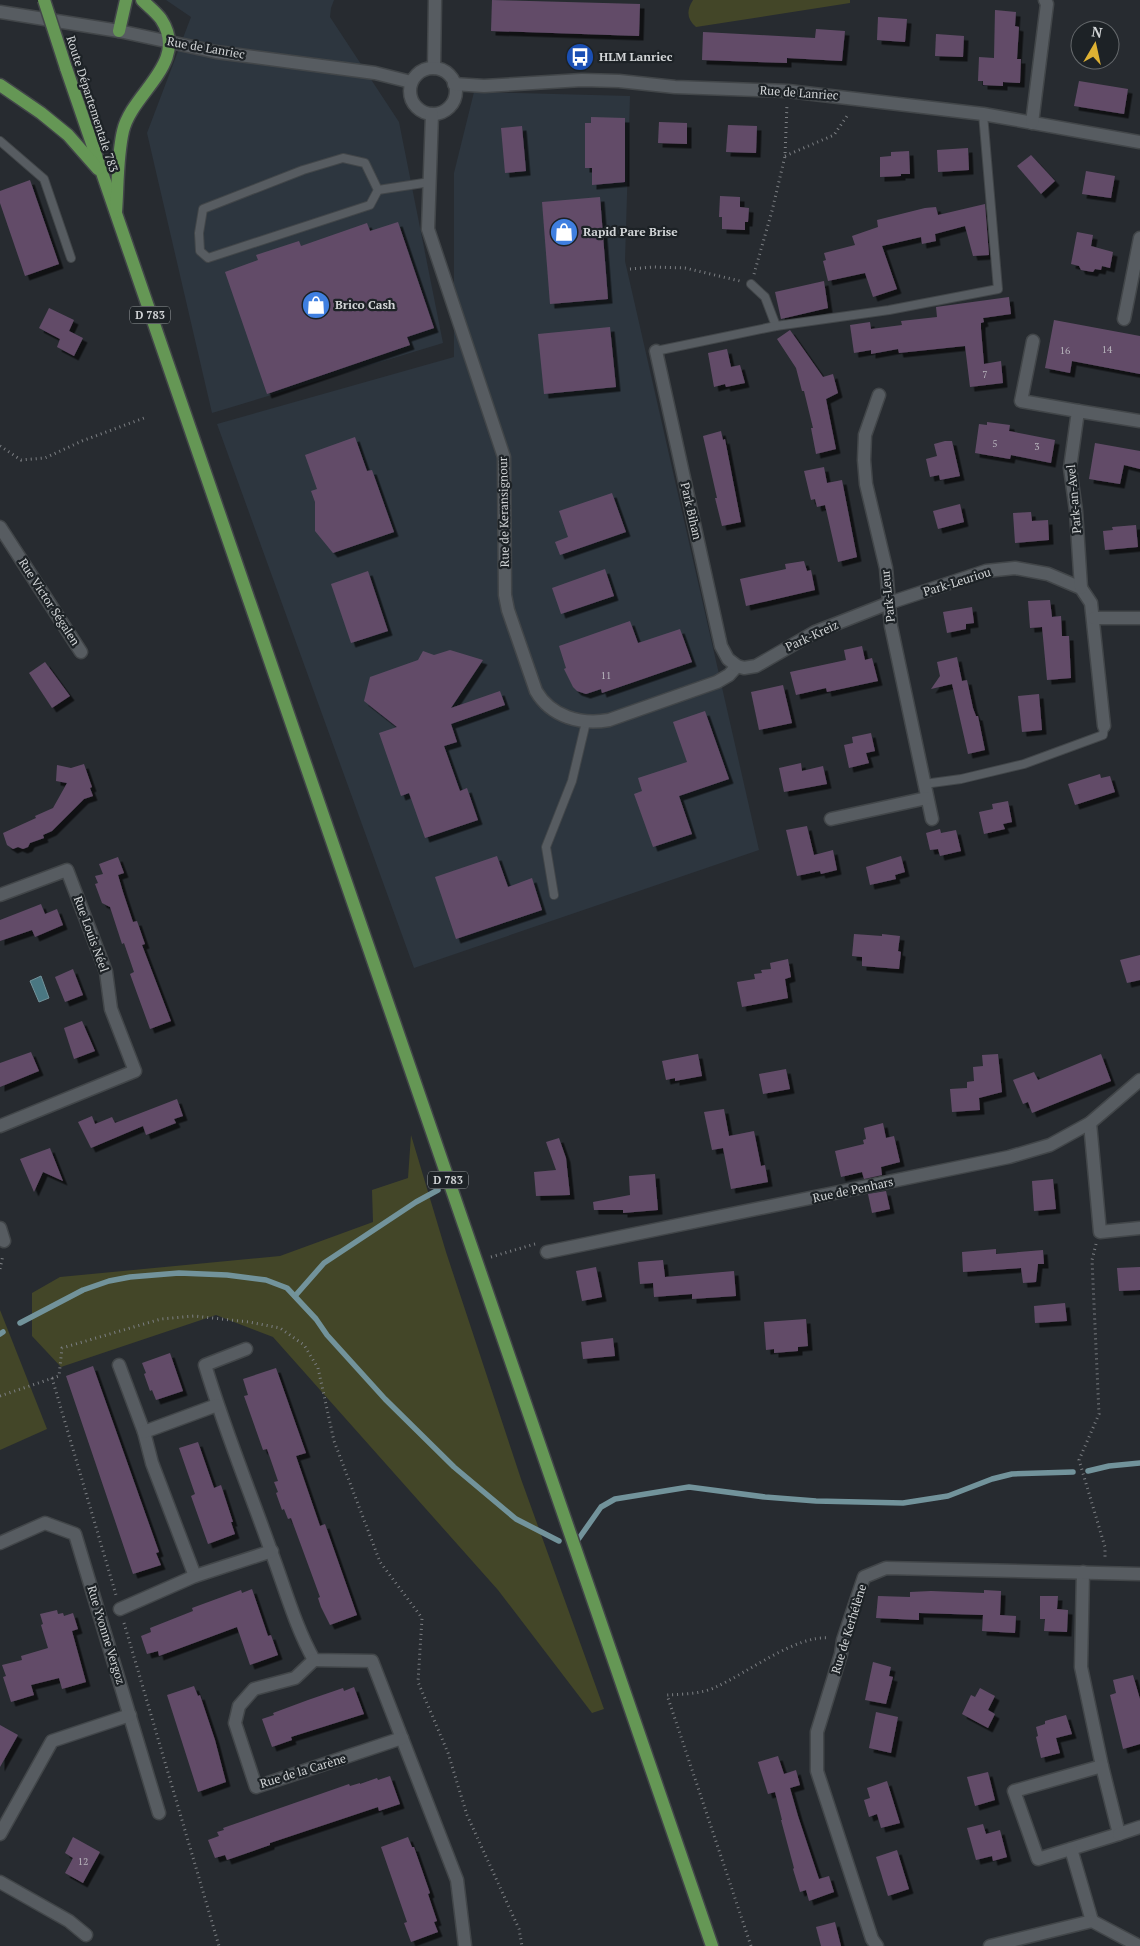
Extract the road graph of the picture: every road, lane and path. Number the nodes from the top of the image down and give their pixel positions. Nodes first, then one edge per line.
1 (44, 0) edge
2 (126, 0) edge
3 (142, 0) edge
4 (435, 0) edge
5 (1045, 0) edge
6 (0, 12) edge
7 (119, 31) junction
8 (169, 42) junction
9 (434, 68) junction
10 (412, 82) junction
11 (454, 84) junction
12 (0, 85) edge
13 (788, 91) junction
14 (860, 98) junction
15 (432, 114) junction
16 (983, 114) junction
17 (1032, 123) junction
18 (0, 141) edge
19 (1140, 142) edge
20 (785, 156) junction
21 (100, 171) junction
22 (430, 182) junction
23 (378, 190) junction
24 (116, 217) junction
25 (1140, 238) edge
26 (72, 258) dead end
27 (630, 270) dead end
28 (750, 284) junction
29 (1124, 319) dead end
30 (776, 326) junction
31 (1033, 340) dead end
32 (656, 351) joint
33 (880, 396) dead end
34 (1078, 411) junction
35 (144, 418) dead end
36 (1140, 421) edge
37 (0, 446) edge
38 (0, 527) edge
39 (1081, 588) junction
40 (889, 603) junction
41 (1094, 618) junction
42 (1140, 618) edge
43 (81, 652) dead end
44 (737, 666) junction
45 (586, 722) junction
46 (1104, 726) joint
47 (924, 784) junction
48 (927, 798) junction
49 (830, 819) dead end
50 (932, 819) dead end
51 (0, 895) edge
52 (554, 896) dead end
53 (1140, 1080) edge
54 (1090, 1123) junction
55 (0, 1126) edge
56 (0, 1228) edge
57 (1140, 1228) edge
58 (1100, 1232) junction
59 (4, 1241) dead end
60 (547, 1252) joint
61 (476, 1262) junction
62 (246, 1349) dead end
63 (120, 1366) dead end
64 (52, 1378) junction
65 (0, 1396) edge
66 (217, 1405) junction
67 (144, 1432) junction
68 (0, 1543) edge
69 (272, 1552) junction
70 (1083, 1572) junction
71 (1104, 1573) junction
72 (1140, 1574) edge
73 (195, 1576) junction
74 (120, 1608) junction
75 (842, 1640) junction
76 (314, 1660) junction
77 (130, 1714) junction
78 (402, 1738) junction
79 (1102, 1766) junction
80 (159, 1813) dead end
81 (1140, 1827) edge
82 (0, 1834) edge
83 (1119, 1834) junction
84 (1071, 1849) junction
85 (0, 1882) edge
86 (1092, 1921) junction
87 (86, 1935) dead end
88 (219, 1946) edge
89 (466, 1946) edge
90 (522, 1946) edge
91 (712, 1946) edge
92 (751, 1946) edge
93 (876, 1946) edge
94 (990, 1946) edge
95 (1139, 1946) edge

1 - 21 main road, Route Départementale 783 / D 783, bridge
2 - 7 main road
3 - 8 main road
4 - 9 street
5 - 17 street
6 - 7 street, Rue de Lanriec
7 - 8 street, Rue de Lanriec
8 - 10 street, Rue de Lanriec
8 - 24 main road
9 - 10 street
9 - 11 street
10 - 15 street
11 - 13 street, Rue de Lanriec
11 - 15 street
12 - 21 main road, D 783
13 - 14 street, Rue de Lanriec
13 - 20 path
14 - 16 street, Rue de Lanriec
14 - 20 path
15 - 22 street, Rue de Keransignour
16 - 17 street, Rue de Lanriec
16 - 30 lane
17 - 19 street, Rue de Lanriec
18 - 26 lane
20 - 28 path
21 - 24 main road, Route Départementale 783 / D 783
22 - 23 lane
22 - 45 street, Rue de Keransignour
23 - 23 lane
24 - 61 main road, D 783
25 - 29 street
27 - 28 path
28 - 30 lane
30 - 32 lane
31 - 34 street
32 - 44 street, Park Bihan
33 - 40 street, Park-Leur
34 - 36 street
34 - 39 street, Park-an-Avel
35 - 37 path
38 - 43 street, Rue Victor Ségalen
39 - 40 street, Park-Leuriou
39 - 41 street
40 - 44 street, Park-Kreiz
40 - 47 street, Park-Leur
41 - 42 street
41 - 46 street
44 - 45 street, Rue de Keransignour
45 - 52 lane
46 - 47 lane
47 - 48 street, Park-Leur
48 - 49 street
48 - 50 street, Park-Leur
51 - 55 street, Rue Louis Néel
53 - 54 street, Rue de Penhars
54 - 58 street
54 - 60 street, Rue de Penhars
56 - 59 street
57 - 58 street
58 - 71 path
60 - 61 path
61 - 91 main road, D 783
62 - 66 street
63 - 67 street
64 - 65 path
64 - 74 path
64 - 90 path
66 - 67 street
66 - 69 street
67 - 73 street
68 - 77 street, Rue Yvonne Vergoz
69 - 73 street
69 - 76 street
70 - 71 street, Rue de Kerhélène
70 - 75 street, Rue de Kerhélène
70 - 79 street
71 - 72 street, Rue de Kerhélène
73 - 74 street
74 - 88 path
75 - 92 path
75 - 93 street, Rue de Kerhélène
76 - 78 street
76 - 78 street, Rue de la Carène
77 - 80 street, Rue Yvonne Vergoz
77 - 82 street
78 - 89 street
79 - 83 street
79 - 84 street
81 - 83 street
83 - 84 street
84 - 86 street
85 - 87 street
86 - 94 street
86 - 95 street

